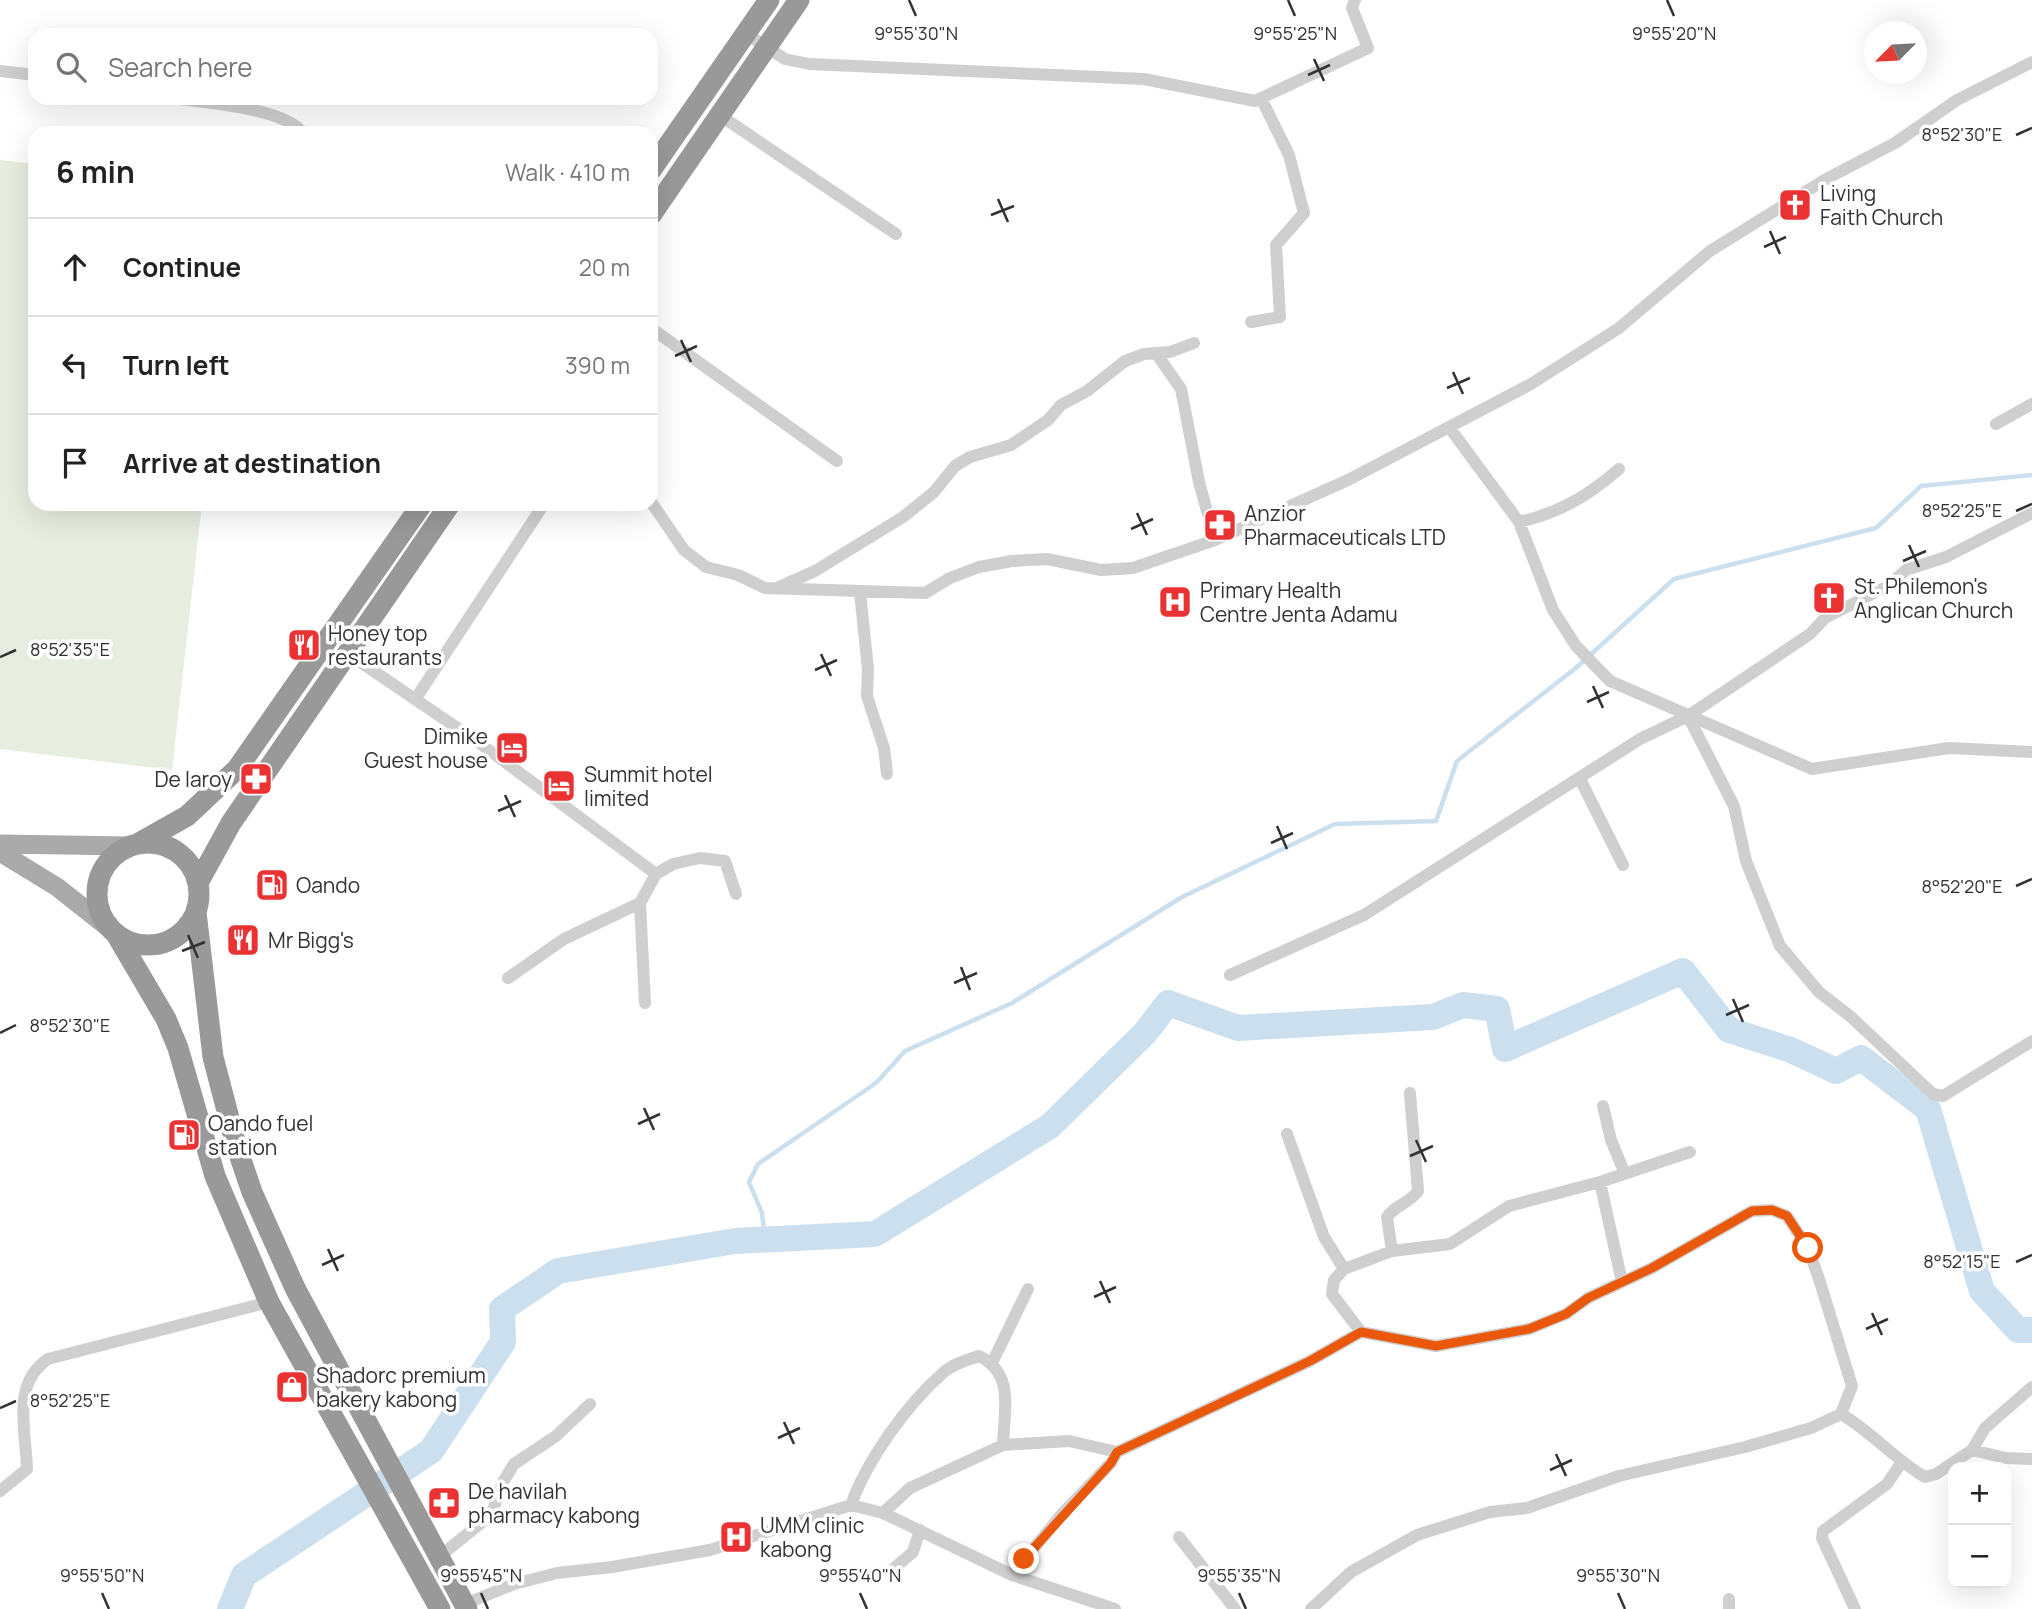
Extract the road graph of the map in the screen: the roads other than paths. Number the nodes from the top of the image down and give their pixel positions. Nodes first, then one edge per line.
1 (769, 0) edge
2 (799, 0) edge
3 (1356, 0) edge
4 (745, 33) junction
5 (766, 48) junction
6 (2032, 62) edge
7 (0, 71) edge
8 (28, 74) edge
9 (1261, 98) junction
10 (215, 105) edge
11 (721, 116) junction
12 (294, 126) edge
13 (658, 160) edge
14 (658, 205) edge
15 (896, 234) dead end
16 (1251, 322) dead end
17 (658, 333) edge
18 (1195, 343) dead end
19 (1156, 353) junction
20 (2032, 404) edge
21 (1996, 424) dead end
22 (1449, 426) junction
23 (836, 461) dead end
24 (1619, 469) dead end
25 (417, 511) edge
26 (445, 511) edge
27 (539, 511) edge
28 (657, 511) edge
29 (2032, 513) edge
30 (1519, 522) junction
31 (1219, 538) junction
32 (775, 589) junction
33 (860, 593) junction
34 (347, 653) junction
35 (416, 698) junction
36 (1688, 716) junction
37 (2032, 752) edge
38 (887, 774) dead end
39 (1580, 779) junction
40 (0, 844) edge
41 (135, 844) junction
42 (0, 852) edge
43 (1623, 865) dead end
44 (656, 874) junction
45 (198, 883) junction
46 (736, 894) dead end
47 (640, 903) junction
48 (196, 912) junction
49 (112, 931) junction
50 (1230, 975) dead end
51 (508, 978) dead end
52 (645, 1003) dead end
53 (2032, 1041) edge
54 (1410, 1093) dead end
55 (1603, 1106) dead end
56 (1287, 1134) dead end
57 (1690, 1152) dead end
58 (1625, 1174) junction
59 (1600, 1182) junction
60 (1392, 1251) junction
61 (1344, 1269) junction
62 (1622, 1282) junction
63 (1028, 1289) dead end
64 (269, 1301) junction
65 (1361, 1332) junction
66 (992, 1363) junction
67 (2032, 1387) edge
68 (590, 1404) dead end
69 (1841, 1414) junction
70 (1003, 1445) junction
71 (1972, 1450) junction
72 (1117, 1452) junction
73 (2032, 1459) edge
74 (1901, 1463) junction
75 (0, 1491) edge
76 (850, 1505) junction
77 (883, 1513) junction
78 (920, 1530) junction
79 (1179, 1537) dead end
80 (440, 1556) junction
81 (891, 1571) dead end
82 (1012, 1575) junction
83 (436, 1604) edge
84 (1096, 1605) edge
85 (466, 1606) edge
86 (1115, 1609) edge
87 (1235, 1609) edge
88 (1311, 1609) edge
89 (1854, 1609) edge

1 - 4 highway
2 - 5 highway
3 - 9 street
4 - 5 street
4 - 13 highway
5 - 9 street
5 - 11 highway
6 - 22 street
7 - 8 street
9 - 16 street
10 - 12 street
11 - 14 highway
11 - 15 street
17 - 23 street
18 - 19 street
19 - 31 street
19 - 32 street
20 - 21 street
22 - 30 street
22 - 31 street
24 - 30 street
25 - 41 highway
26 - 34 highway
27 - 35 street
28 - 32 street
29 - 36 street
30 - 36 street
31 - 33 street
32 - 33 street
33 - 38 street
34 - 35 street
34 - 45 highway
35 - 44 street
36 - 37 street
36 - 39 street
36 - 53 street
39 - 43 street
39 - 50 street
40 - 41 main road
41 - 45 highway
41 - 49 highway
42 - 49 main road
44 - 46 street
44 - 47 street
45 - 48 highway
47 - 51 street
47 - 52 street
48 - 49 highway
48 - 80 highway
49 - 64 highway
54 - 60 street
55 - 58 street
56 - 61 street
57 - 58 street
58 - 59 street
59 - 60 street
59 - 62 street
60 - 61 street
61 - 65 street
62 - 65 street
62 - 69 street
63 - 66 street
64 - 75 street
64 - 83 highway
65 - 72 street
66 - 70 street
66 - 76 street
67 - 71 street
68 - 80 street
69 - 74 street
69 - 88 street
70 - 72 street
70 - 77 street
71 - 73 street
71 - 74 street
72 - 82 street
74 - 89 street
76 - 77 street
76 - 85 street
77 - 78 street
78 - 81 street
78 - 82 street
79 - 87 street
80 - 85 highway
82 - 84 street
84 - 86 street

